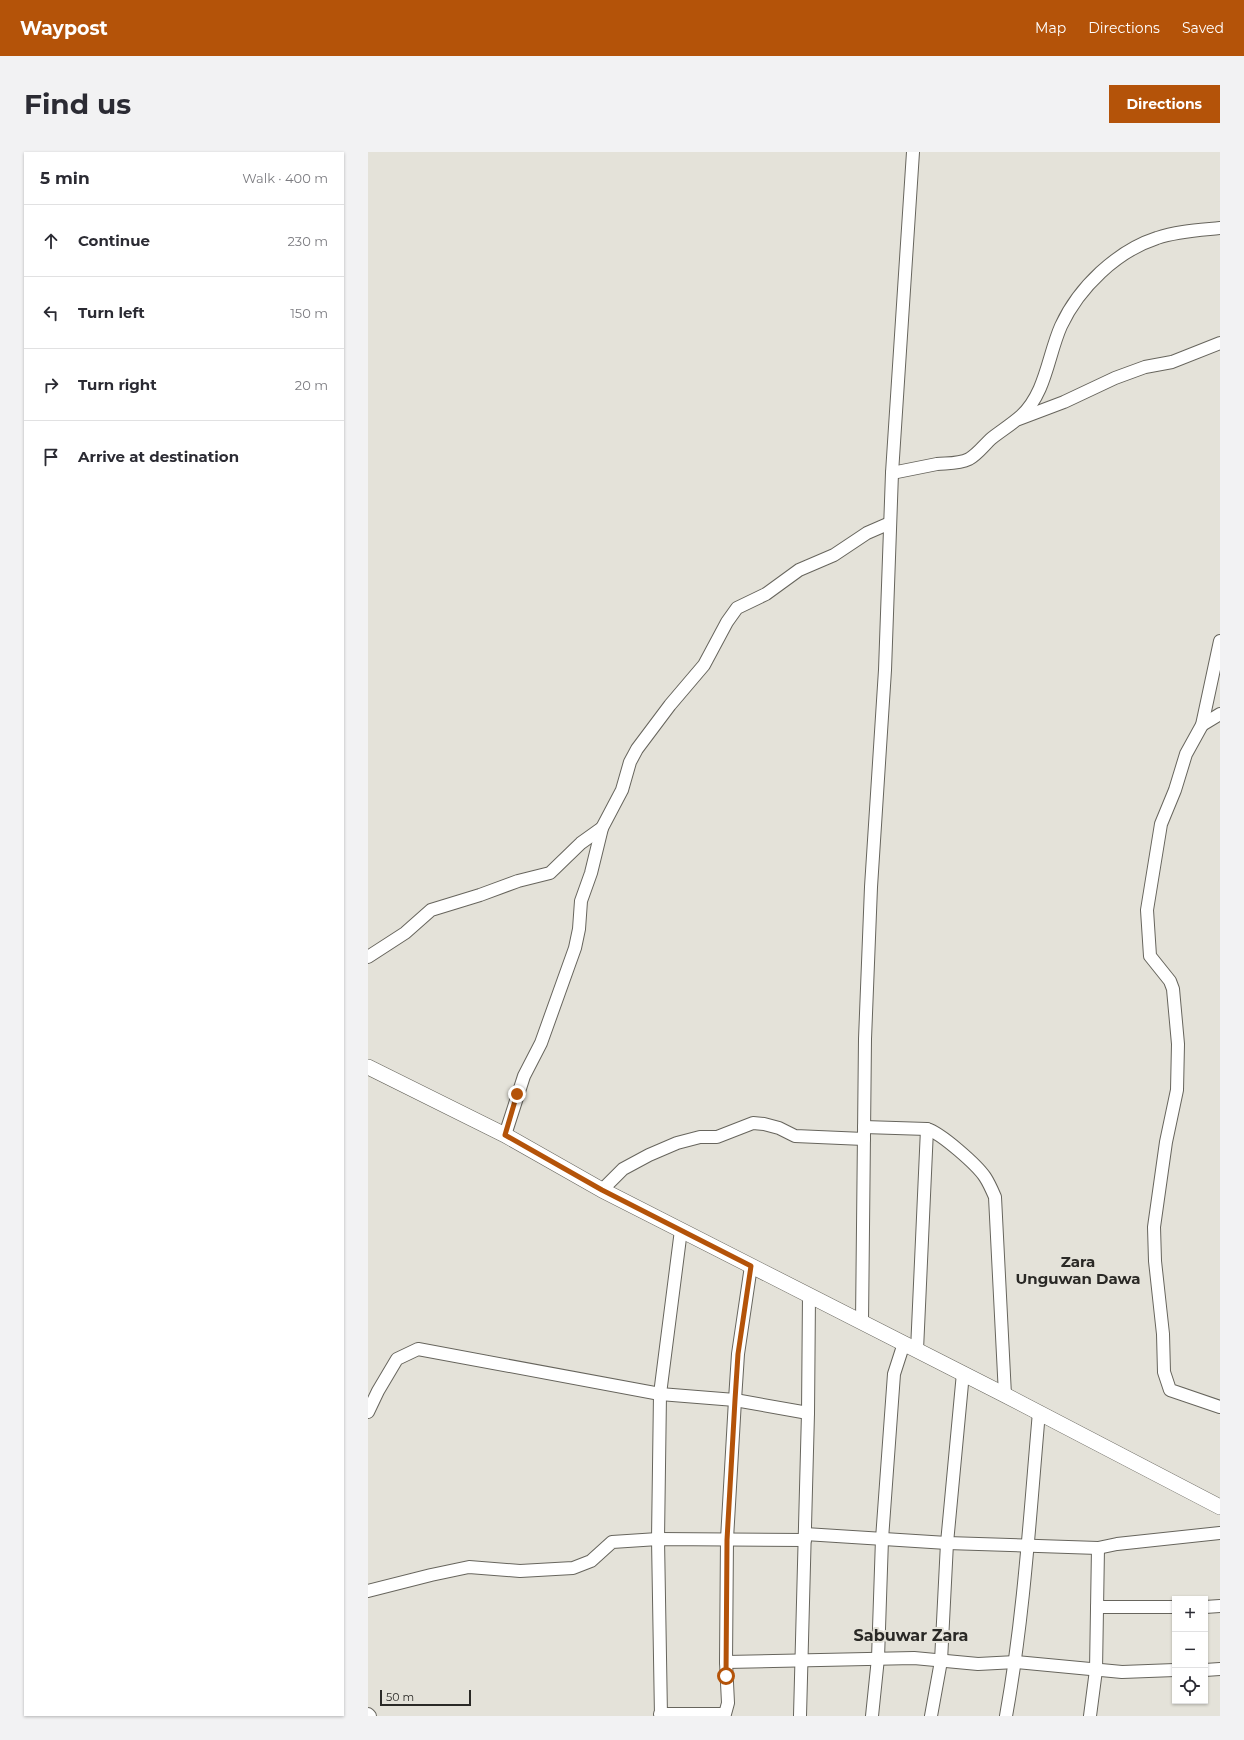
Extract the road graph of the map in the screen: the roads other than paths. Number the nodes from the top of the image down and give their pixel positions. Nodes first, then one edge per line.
1 (913, 152) edge
2 (1220, 228) edge
3 (1220, 343) edge
4 (1015, 420) junction
5 (892, 473) junction
6 (890, 523) junction
7 (1220, 641) edge
8 (1220, 714) edge
9 (1202, 725) junction
10 (602, 828) junction
11 (368, 957) edge
12 (368, 1067) edge
13 (864, 1127) junction
14 (927, 1129) junction
15 (505, 1135) junction
16 (864, 1139) junction
17 (602, 1190) junction
18 (681, 1230) junction
19 (751, 1266) junction
20 (809, 1295) junction
21 (862, 1322) junction
22 (904, 1343) junction
23 (917, 1350) junction
24 (963, 1373) junction
25 (372, 1394) edge
26 (660, 1394) junction
27 (1005, 1394) junction
28 (735, 1400) junction
29 (1220, 1407) edge
30 (368, 1412) edge
31 (1038, 1412) junction
32 (808, 1413) junction
33 (1220, 1507) edge
34 (1220, 1533) edge
35 (805, 1537) junction
36 (658, 1539) junction
37 (882, 1539) junction
38 (727, 1540) junction
39 (947, 1543) junction
40 (1028, 1546) junction
41 (1098, 1548) junction
42 (368, 1591) edge
43 (1208, 1606) edge
44 (1220, 1606) edge
45 (1097, 1607) junction
46 (1172, 1607) edge
47 (878, 1658) junction
48 (802, 1660) junction
49 (941, 1661) junction
50 (726, 1662) junction
51 (1016, 1662) junction
52 (1220, 1669) edge
53 (1096, 1670) junction
54 (1172, 1670) edge
55 (1208, 1670) edge
56 (661, 1715) edge
57 (800, 1716) edge
58 (872, 1716) edge
59 (931, 1716) edge
60 (1006, 1716) edge
61 (1090, 1716) edge

1 - 5 street
2 - 4 street
3 - 4 street
4 - 5 street
5 - 6 street
6 - 10 street
6 - 13 street
7 - 9 street
8 - 9 street
9 - 29 street
10 - 11 street
10 - 15 street
12 - 15 street
13 - 14 street
13 - 16 street
14 - 23 street
14 - 27 street
15 - 17 street
16 - 17 street
16 - 21 street
17 - 18 street
18 - 19 street
18 - 26 street
19 - 20 street
19 - 28 street
20 - 21 street
20 - 32 street
21 - 22 street
22 - 23 street
22 - 37 street
23 - 24 street
24 - 27 street
24 - 39 street
25 - 26 street
25 - 30 street
26 - 28 street
26 - 36 street
27 - 31 street
28 - 32 street
28 - 38 street
31 - 33 street
31 - 40 street
32 - 35 street
34 - 41 street
35 - 37 street
35 - 38 street
35 - 48 street
36 - 38 street
36 - 42 street
36 - 56 street
37 - 39 street
37 - 47 street
38 - 50 street
39 - 40 street
39 - 49 street
40 - 41 street
40 - 51 street
41 - 45 street
43 - 44 street
45 - 46 street
45 - 53 street
47 - 48 street
47 - 49 street
47 - 58 street
48 - 50 street
48 - 57 street
49 - 51 street
49 - 59 street
50 - 56 street
51 - 53 street
51 - 60 street
52 - 55 street
53 - 54 street
53 - 61 street

